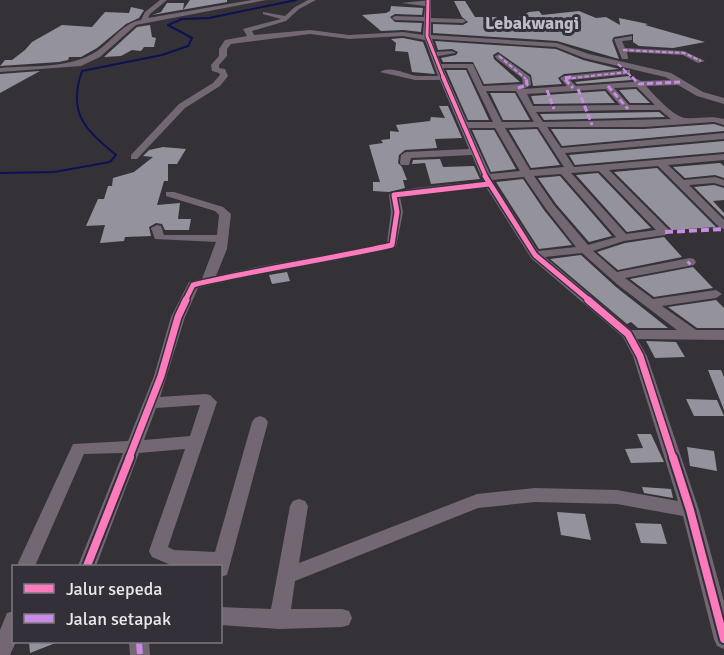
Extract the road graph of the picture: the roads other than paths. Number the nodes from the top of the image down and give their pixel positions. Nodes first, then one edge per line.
1 (164, 0) edge
2 (263, 0) edge
3 (313, 0) edge
4 (428, 2) edge
5 (404, 3) dead end
6 (265, 13) dead end
7 (286, 18) junction
8 (394, 18) dead end
9 (427, 19) junction
10 (144, 21) junction
11 (463, 21) dead end
12 (428, 37) junction
13 (629, 38) dead end
14 (245, 39) junction
15 (624, 50) junction
16 (452, 53) dead end
17 (433, 54) junction
18 (499, 56) dead end
19 (701, 61) dead end
20 (438, 66) junction
21 (627, 69) junction
22 (0, 70) edge
23 (384, 72) dead end
24 (443, 78) junction
25 (681, 82) junction
26 (639, 84) junction
27 (608, 86) junction
28 (575, 88) junction
29 (482, 89) junction
30 (520, 90) junction
31 (547, 90) junction
32 (724, 100) edge
33 (664, 107) junction
34 (530, 109) junction
35 (554, 109) junction
36 (628, 109) junction
37 (585, 110) junction
38 (680, 121) junction
39 (724, 122) edge
40 (639, 124) junction
41 (462, 125) junction
42 (500, 125) junction
43 (540, 125) junction
44 (592, 125) junction
45 (724, 136) edge
46 (656, 142) junction
47 (558, 151) junction
48 (475, 152) junction
49 (134, 157) dead end
50 (724, 157) edge
51 (678, 161) junction
52 (405, 162) dead end
53 (660, 162) junction
54 (601, 167) junction
55 (568, 170) junction
56 (527, 175) junction
57 (487, 181) junction
58 (682, 183) junction
59 (724, 183) edge
60 (170, 194) dead end
61 (724, 226) edge
62 (157, 228) dead end
63 (623, 238) junction
64 (221, 239) junction
65 (586, 249) junction
66 (535, 255) junction
67 (690, 262) dead end
68 (616, 276) junction
69 (207, 281) junction
70 (716, 294) dead end
71 (650, 304) junction
72 (628, 334) junction
73 (692, 334) junction
74 (724, 335) edge
75 (150, 403) junction
76 (260, 422) dead end
77 (196, 442) junction
78 (133, 447) junction
79 (299, 506) dead end
80 (690, 510) junction
81 (27, 563) dead end
82 (88, 565) edge
83 (221, 565) edge
84 (287, 576) junction
85 (222, 616) edge
86 (342, 618) dead end
87 (279, 619) junction
88 (12, 625) edge
89 (724, 639) edge
90 (0, 655) edge

1 - 10 street
2 - 10 street
3 - 7 street
4 - 5 street
4 - 9 street
6 - 7 street
7 - 14 street
8 - 9 street
9 - 11 street
9 - 12 street
10 - 22 street
12 - 14 street
12 - 17 street
12 - 21 street
13 - 15 street
14 - 49 street
15 - 19 street
15 - 21 street
16 - 17 street
17 - 20 street
18 - 30 street
20 - 24 street
20 - 29 street
21 - 25 street
21 - 26 street
21 - 28 street
23 - 24 street
24 - 41 street
25 - 26 street
25 - 32 street
26 - 27 street
26 - 33 street
27 - 28 street
27 - 36 street
28 - 31 street
28 - 37 street
29 - 30 street
29 - 42 street
30 - 31 street
30 - 34 street
31 - 35 street
33 - 36 street
33 - 38 street
34 - 35 street
34 - 43 street
35 - 37 street
36 - 37 street
37 - 44 street
38 - 39 street
38 - 40 street
40 - 44 street
40 - 46 street
41 - 42 street
41 - 48 street
42 - 43 street
42 - 56 street
43 - 44 street
43 - 47 street
45 - 46 street
46 - 47 street
46 - 51 street
47 - 55 street
48 - 52 street
48 - 57 street
50 - 51 street
51 - 53 street
53 - 54 street
53 - 58 street
54 - 55 street
54 - 63 street
55 - 56 street
55 - 63 street
56 - 57 street
56 - 65 street
57 - 66 street
57 - 69 street
58 - 59 street
58 - 61 street
60 - 64 street
62 - 64 street
63 - 65 street
64 - 69 street
65 - 66 street
65 - 68 street
66 - 72 street
67 - 68 street
68 - 71 street
69 - 75 street
70 - 71 street
71 - 73 street
72 - 73 street
72 - 80 street
73 - 74 street
75 - 77 street
75 - 78 street
76 - 83 street
77 - 78 street
77 - 83 street
78 - 81 street
78 - 82 street
79 - 84 street
80 - 84 street
80 - 89 street
84 - 87 street
85 - 87 street
86 - 87 street
88 - 90 street

